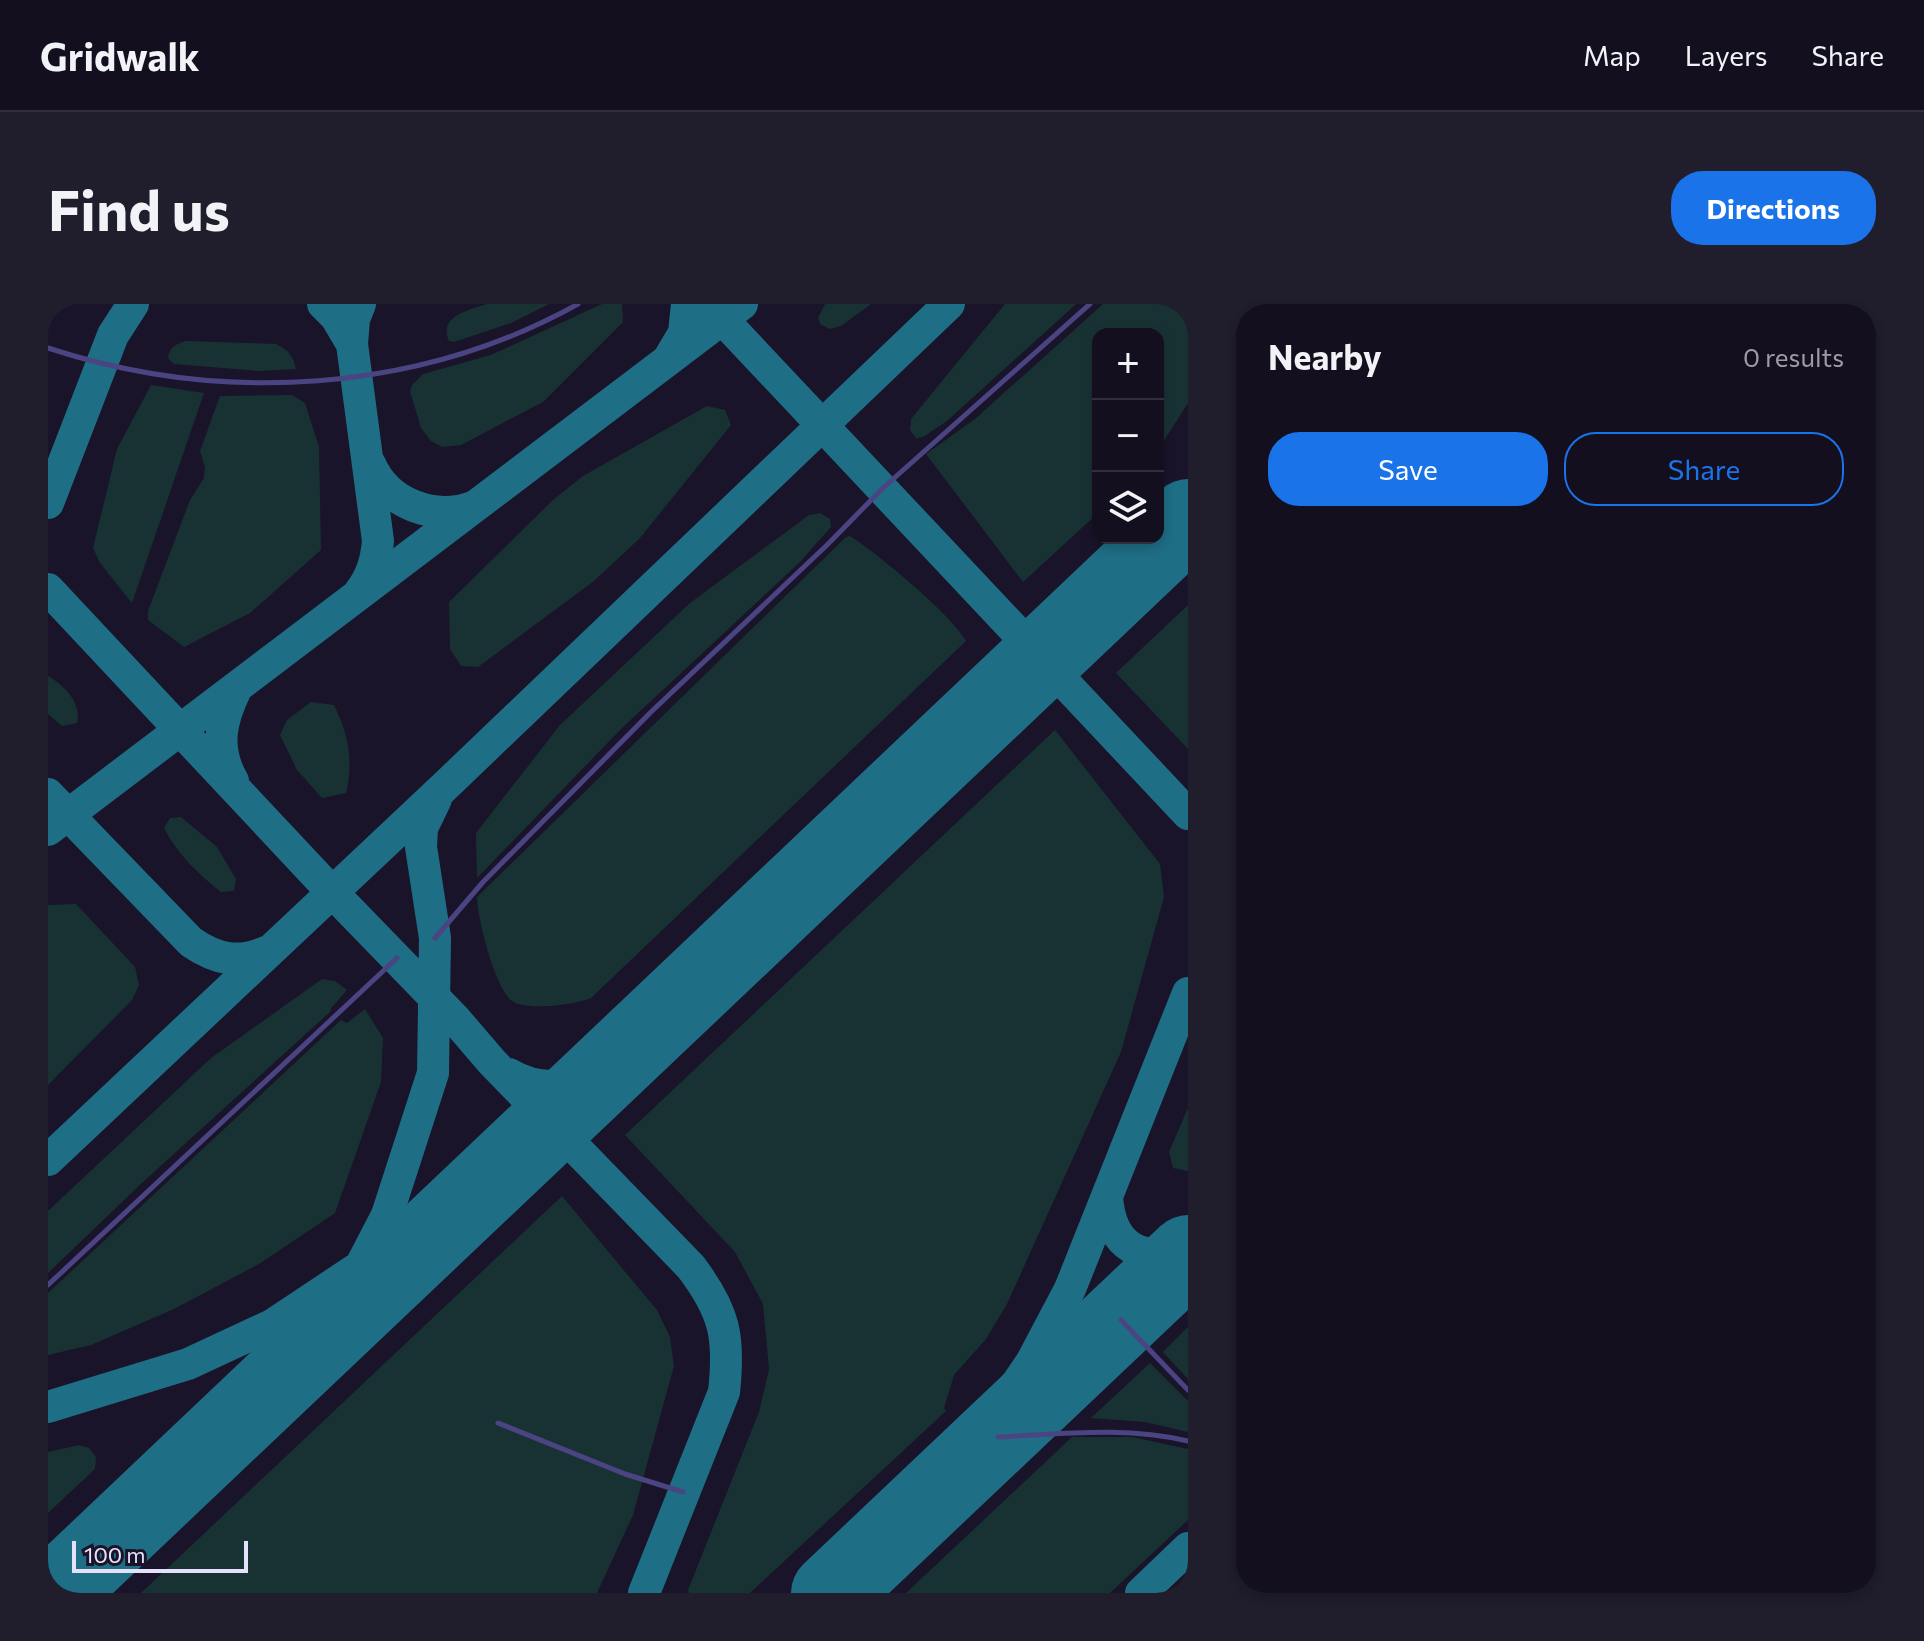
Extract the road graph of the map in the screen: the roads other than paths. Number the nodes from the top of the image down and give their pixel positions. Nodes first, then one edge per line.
1 (578, 304) edge
2 (1090, 304) edge
3 (48, 348) edge
4 (435, 938) dead end
5 (397, 958) dead end
6 (48, 1285) edge
7 (1121, 1320) dead end
8 (1188, 1390) edge
9 (498, 1423) dead end
10 (998, 1437) dead end
11 (1188, 1441) edge
12 (683, 1492) dead end

1 - 3 lane
2 - 4 lane
5 - 6 lane
7 - 8 lane
9 - 12 lane
10 - 11 lane

